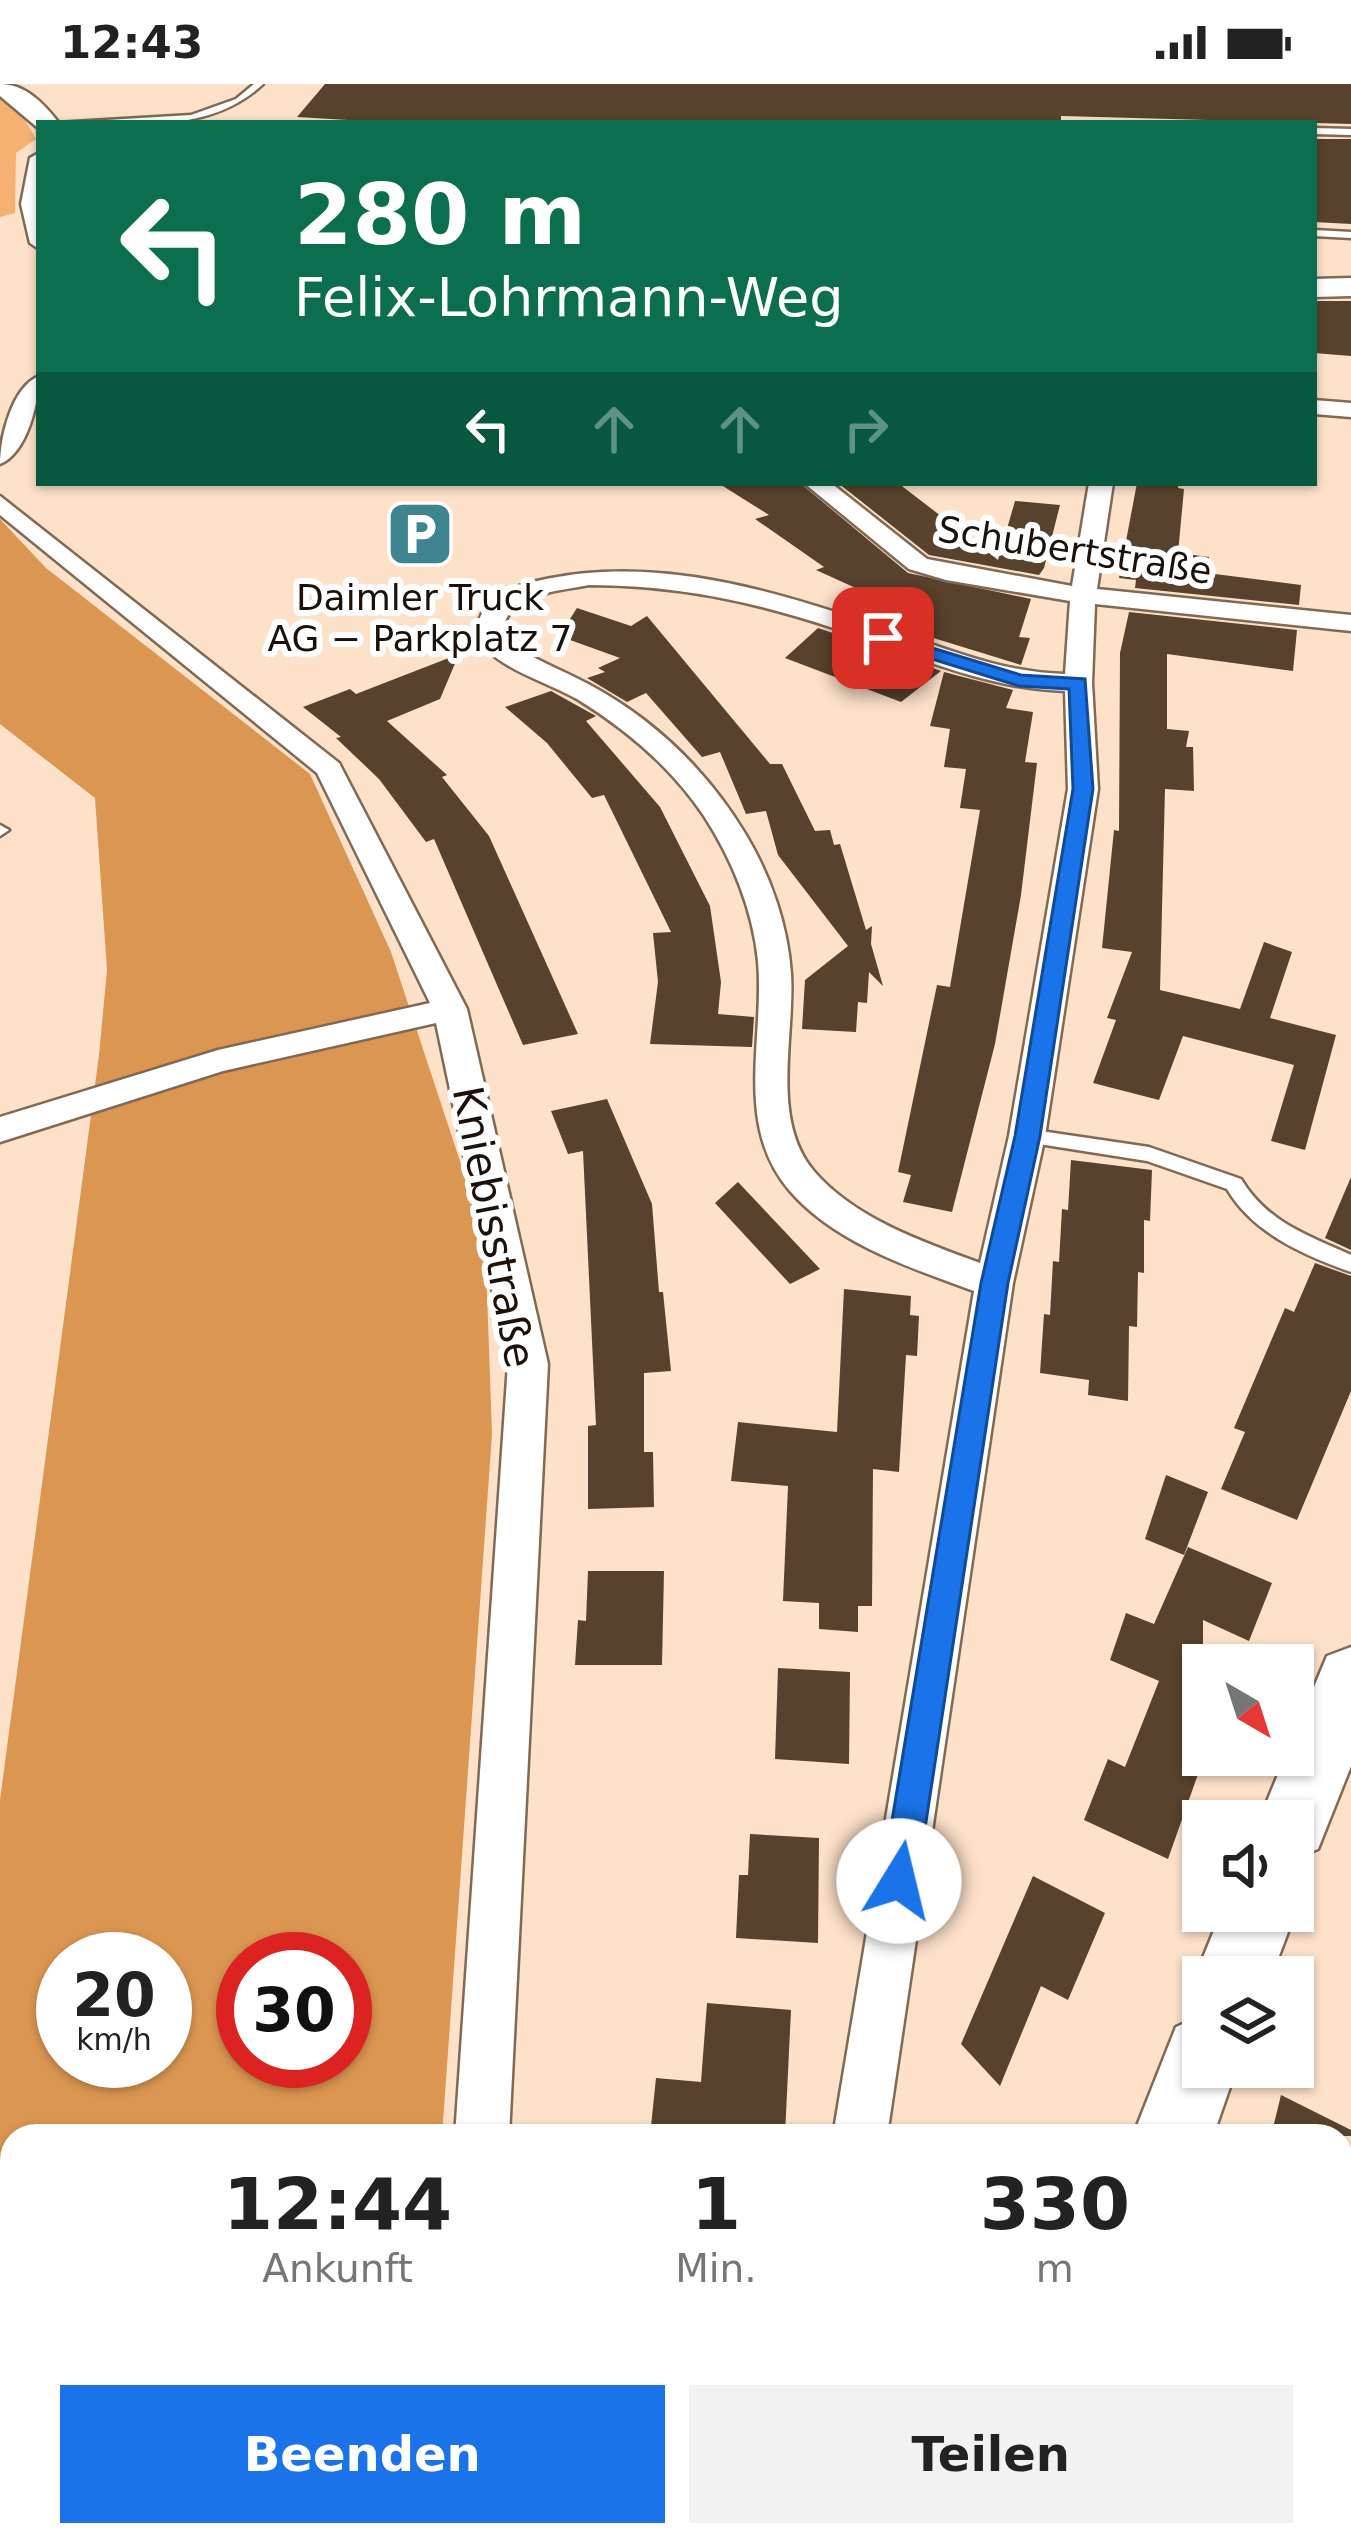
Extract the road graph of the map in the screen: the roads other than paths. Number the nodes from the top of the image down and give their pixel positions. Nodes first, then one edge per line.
1 (260, 84) edge
2 (0, 86) edge
3 (43, 120) edge
4 (186, 120) edge
5 (1317, 131) edge
6 (1351, 132) edge
7 (36, 173) edge
8 (36, 231) edge
9 (1317, 233) edge
10 (1351, 235) edge
11 (1351, 287) edge
12 (1317, 288) edge
13 (36, 388) edge
14 (1317, 407) edge
15 (1351, 410) edge
16 (0, 458) edge
17 (820, 486) edge
18 (1101, 486) edge
19 (0, 503) edge
20 (1083, 595) junction
21 (1351, 623) edge
22 (1078, 683) junction
23 (450, 1009) junction
24 (0, 1130) edge
25 (1027, 1136) junction
26 (1351, 1264) edge
27 (994, 1283) junction
28 (1351, 1677) edge
29 (1303, 1800) edge
30 (1191, 2088) edge
31 (483, 2124) edge
32 (862, 2124) edge
33 (1177, 2124) edge

1 - 4 lane
2 - 3 street
5 - 6 lane
7 - 8 street
9 - 10 lane
11 - 12 street
13 - 16 street
14 - 15 street
17 - 20 street, Schubertstraße
18 - 20 street
19 - 23 street, Kniebisstraße
20 - 21 street, Schubertstraße
20 - 22 street
22 - 25 street
22 - 27 street
23 - 24 street
23 - 31 street, Kniebisstraße
25 - 26 lane
25 - 27 street
27 - 32 street
28 - 29 street
30 - 33 street

